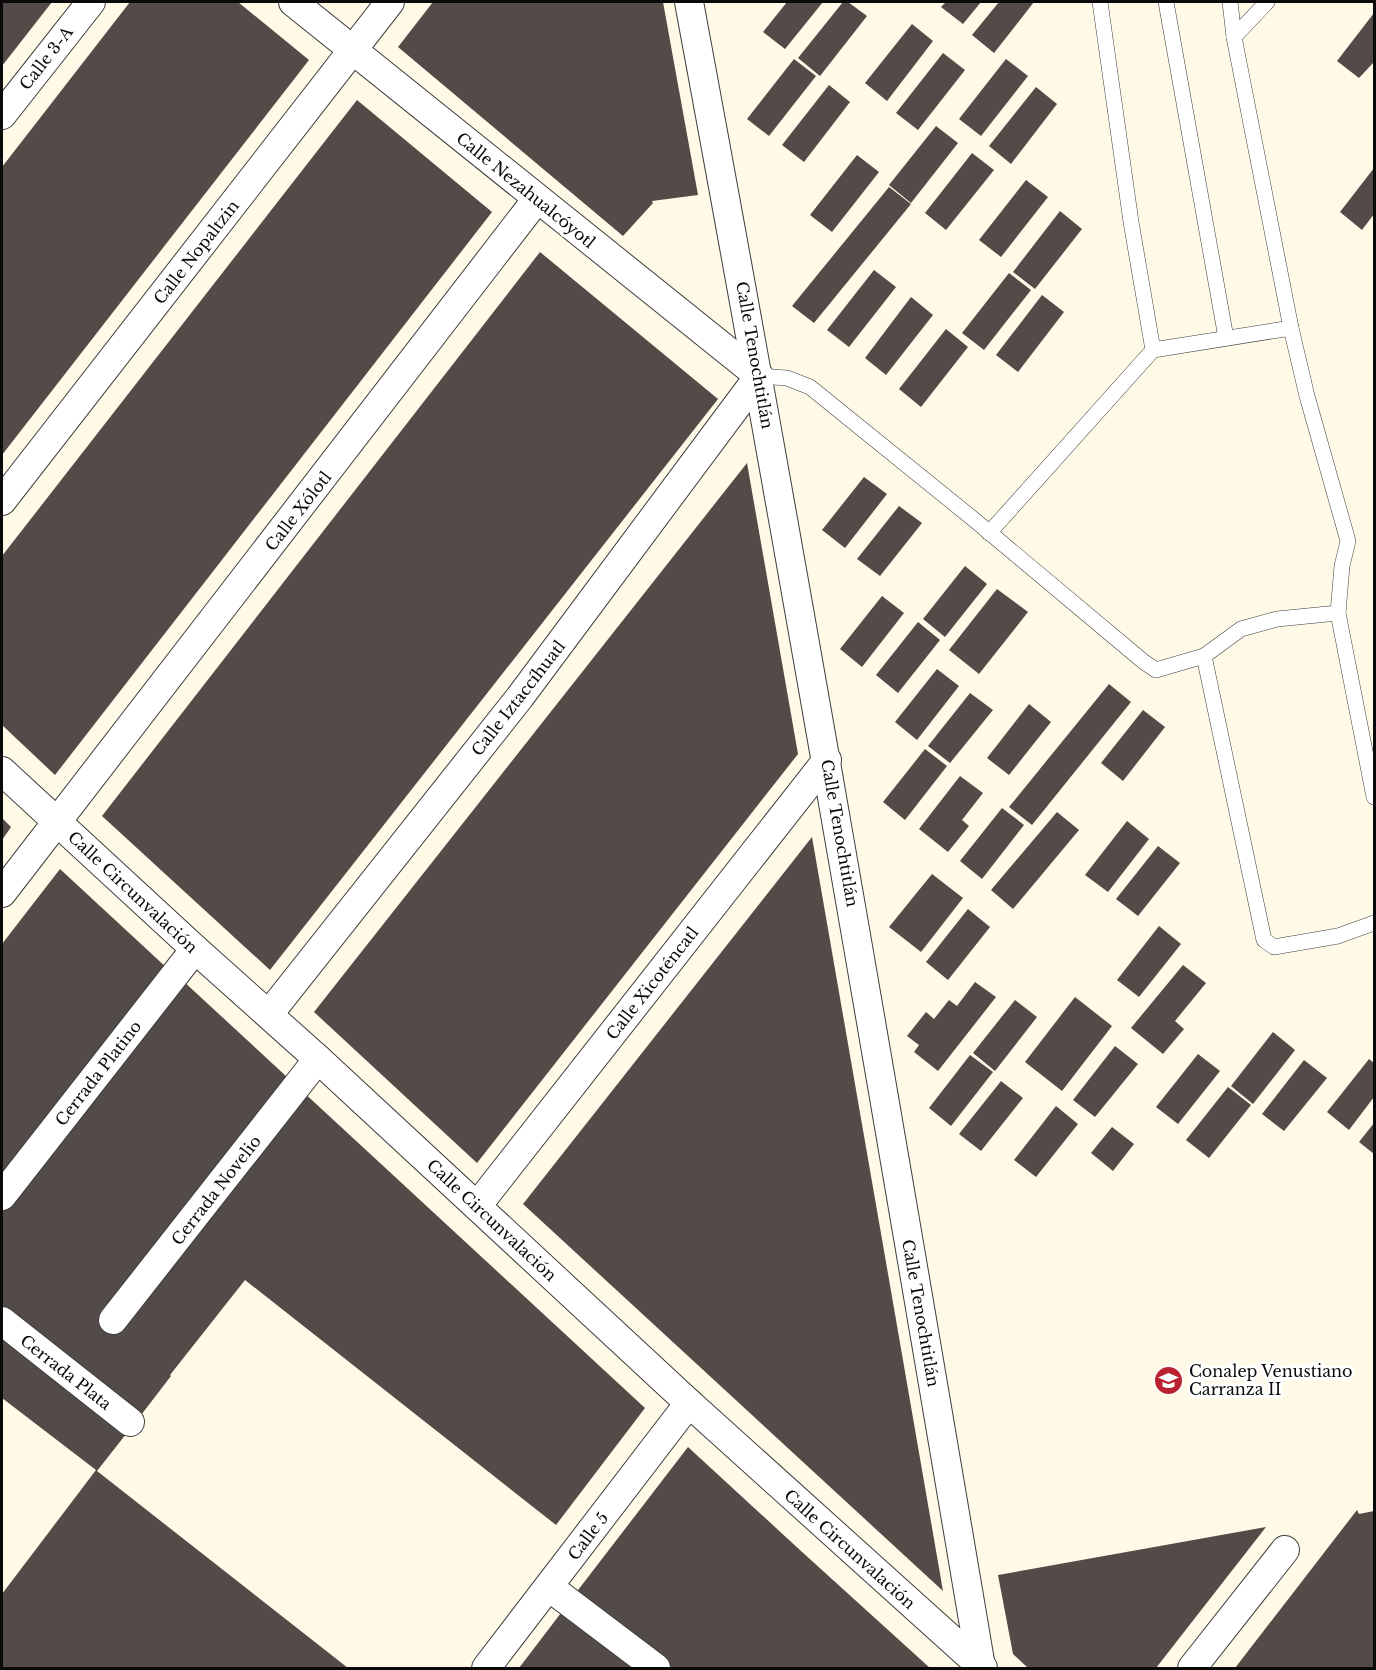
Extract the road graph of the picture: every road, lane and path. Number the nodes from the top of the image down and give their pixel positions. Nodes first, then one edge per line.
1 (91, 2) edge
2 (293, 2) edge
3 (390, 2) edge
4 (689, 2) edge
5 (1100, 2) edge
6 (1166, 2) edge
7 (1230, 2) edge
8 (1267, 2) edge
9 (1234, 37) junction
10 (353, 50) junction
11 (2, 115) edge
12 (537, 199) junction
13 (1291, 328) junction
14 (1226, 338) junction
15 (1153, 350) junction
16 (759, 376) junction
17 (2, 501) edge
18 (989, 533) junction
19 (1338, 613) junction
20 (1204, 656) junction
21 (827, 760) junction
22 (2, 771) edge
23 (1374, 798) edge
24 (58, 822) junction
25 (2, 893) edge
26 (1374, 923) edge
27 (195, 949) junction
28 (269, 1014) junction
29 (318, 1059) junction
30 (2, 1196) edge
31 (477, 1206) junction
32 (113, 1320) dead end
33 (2, 1322) edge
34 (689, 1403) junction
35 (130, 1422) dead end
36 (1286, 1550) dead end
37 (549, 1587) junction
38 (486, 1668) edge
39 (656, 1668) edge
40 (982, 1668) edge
41 (1192, 1668) edge

1 - 11 street, Calle 3-A
2 - 10 street, Calle Nezahualcóyotl
3 - 10 street, Calle Nopaltzin
4 - 16 street, Calle Tenochtitlán
5 - 15 lane
6 - 14 lane
7 - 9 lane
8 - 9 lane
9 - 13 lane
10 - 12 street, Calle Nezahualcóyotl
10 - 17 street, Calle Nopaltzin
12 - 16 street, Calle Nezahualcóyotl
12 - 24 street, Calle Xólotl
13 - 14 lane
13 - 19 lane
14 - 15 lane
15 - 18 lane
16 - 18 lane
16 - 21 street, Calle Tenochtitlán
16 - 28 street, Calle Iztaccíhuatl
18 - 20 lane
19 - 20 lane
19 - 23 lane
20 - 26 lane
21 - 31 street, Calle Xicoténcatl
21 - 40 street, Calle Tenochtitlán
22 - 24 street, Calle Circunvalación
24 - 25 street, Calle Xólotl
24 - 27 street, Calle Circunvalación
27 - 28 street, Calle Circunvalación
27 - 30 street, Cerrada Platino
28 - 29 street, Calle Circunvalación
29 - 31 street, Calle Circunvalación
29 - 32 street, Cerrada Novelio
31 - 34 street, Calle Circunvalación
33 - 35 street, Cerrada Plata
34 - 37 street, Calle 5
34 - 40 street, Calle Circunvalación
36 - 41 street
37 - 38 street, Calle 5
37 - 39 street

